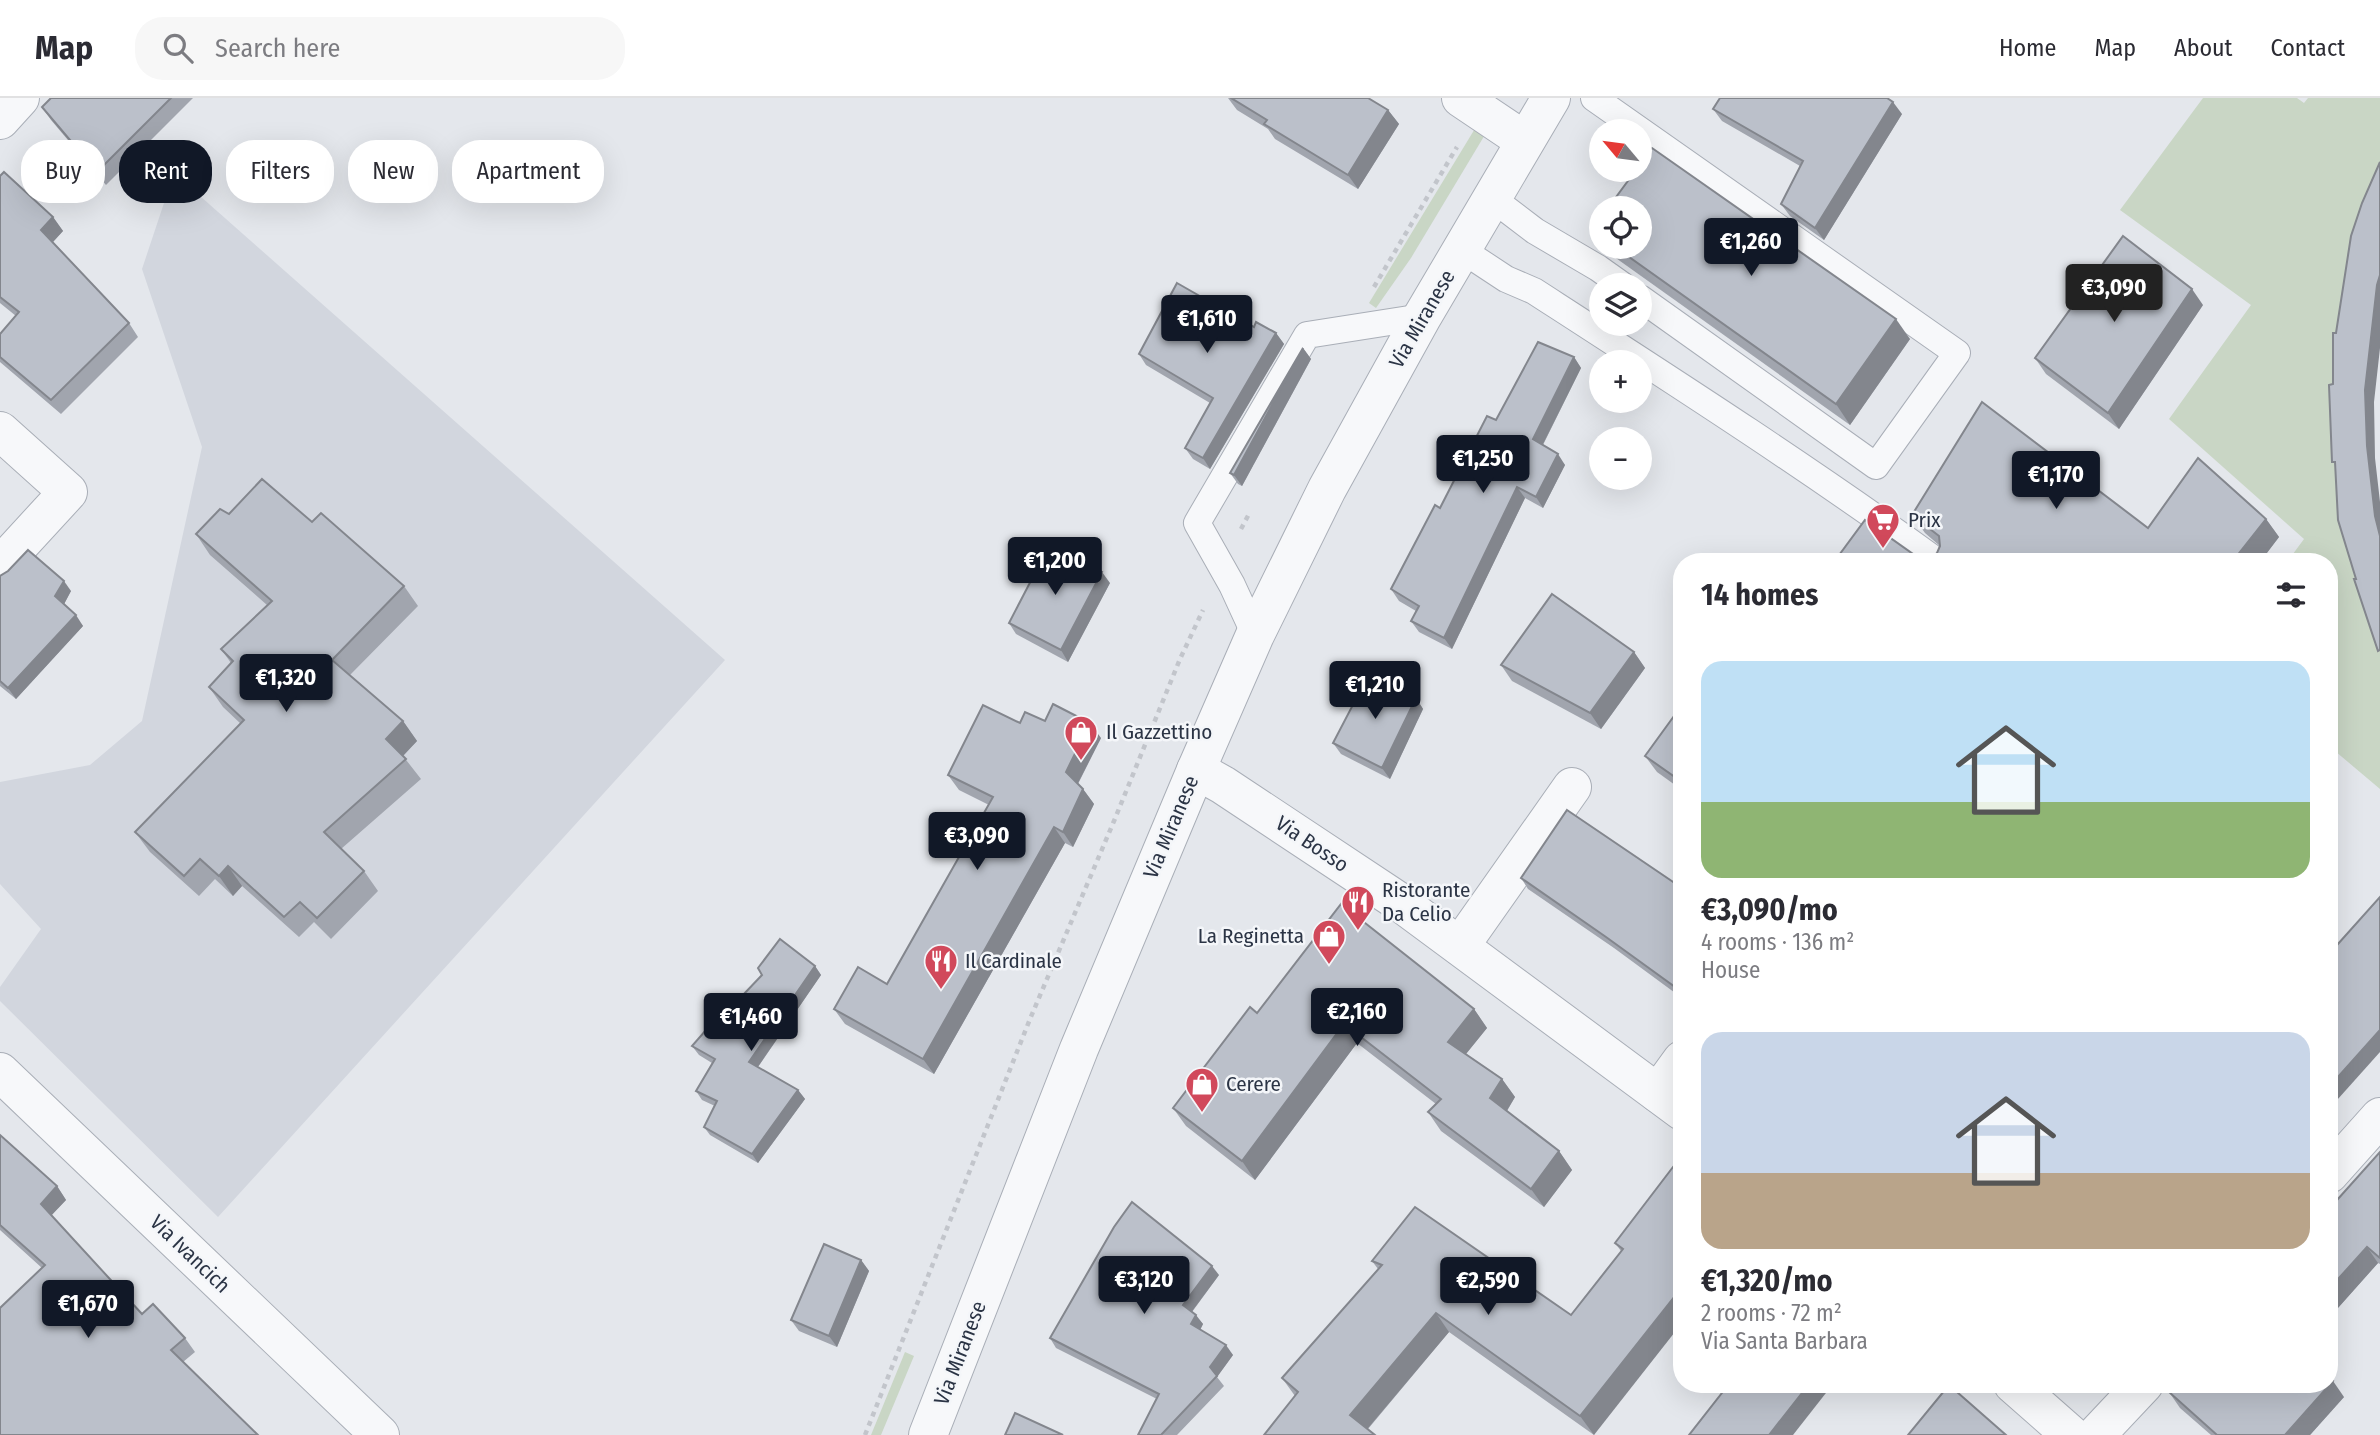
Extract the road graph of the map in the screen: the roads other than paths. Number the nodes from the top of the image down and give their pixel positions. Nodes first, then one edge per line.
1 (20, 98) edge
2 (1551, 98) edge
3 (1594, 98) edge
4 (1470, 104) edge
5 (0, 120) edge
6 (1525, 141) junction
7 (1493, 199) junction
8 (1462, 250) junction
9 (1605, 273) edge
10 (1652, 307) edge
11 (1422, 317) junction
12 (0, 431) edge
13 (1925, 553) edge
14 (0, 566) edge
15 (1255, 635) junction
16 (1196, 770) junction
17 (1572, 787) dead end
18 (1460, 946) junction
19 (0, 1072) edge
20 (1670, 1102) edge
21 (2380, 1117) edge
22 (2338, 1164) edge
23 (2023, 1393) edge
24 (2136, 1393) edge
25 (380, 1435) edge
26 (928, 1435) edge
27 (2071, 1435) edge
28 (2096, 1435) edge

1 - 5 street
2 - 6 street, Via Miranese
3 - 10 lane
4 - 6 street
6 - 7 street, Via Miranese
7 - 8 street, Via Miranese
7 - 9 lane
8 - 11 street, Via Miranese
8 - 13 lane
11 - 15 street, Via Miranese
11 - 15 lane
12 - 14 street
15 - 16 street, Via Miranese
16 - 18 street, Via Bosso
16 - 26 street, Via Miranese
17 - 18 street
18 - 20 street, Via Bosso
19 - 25 street, Via Ivancich
21 - 22 street
23 - 27 street
24 - 28 street

